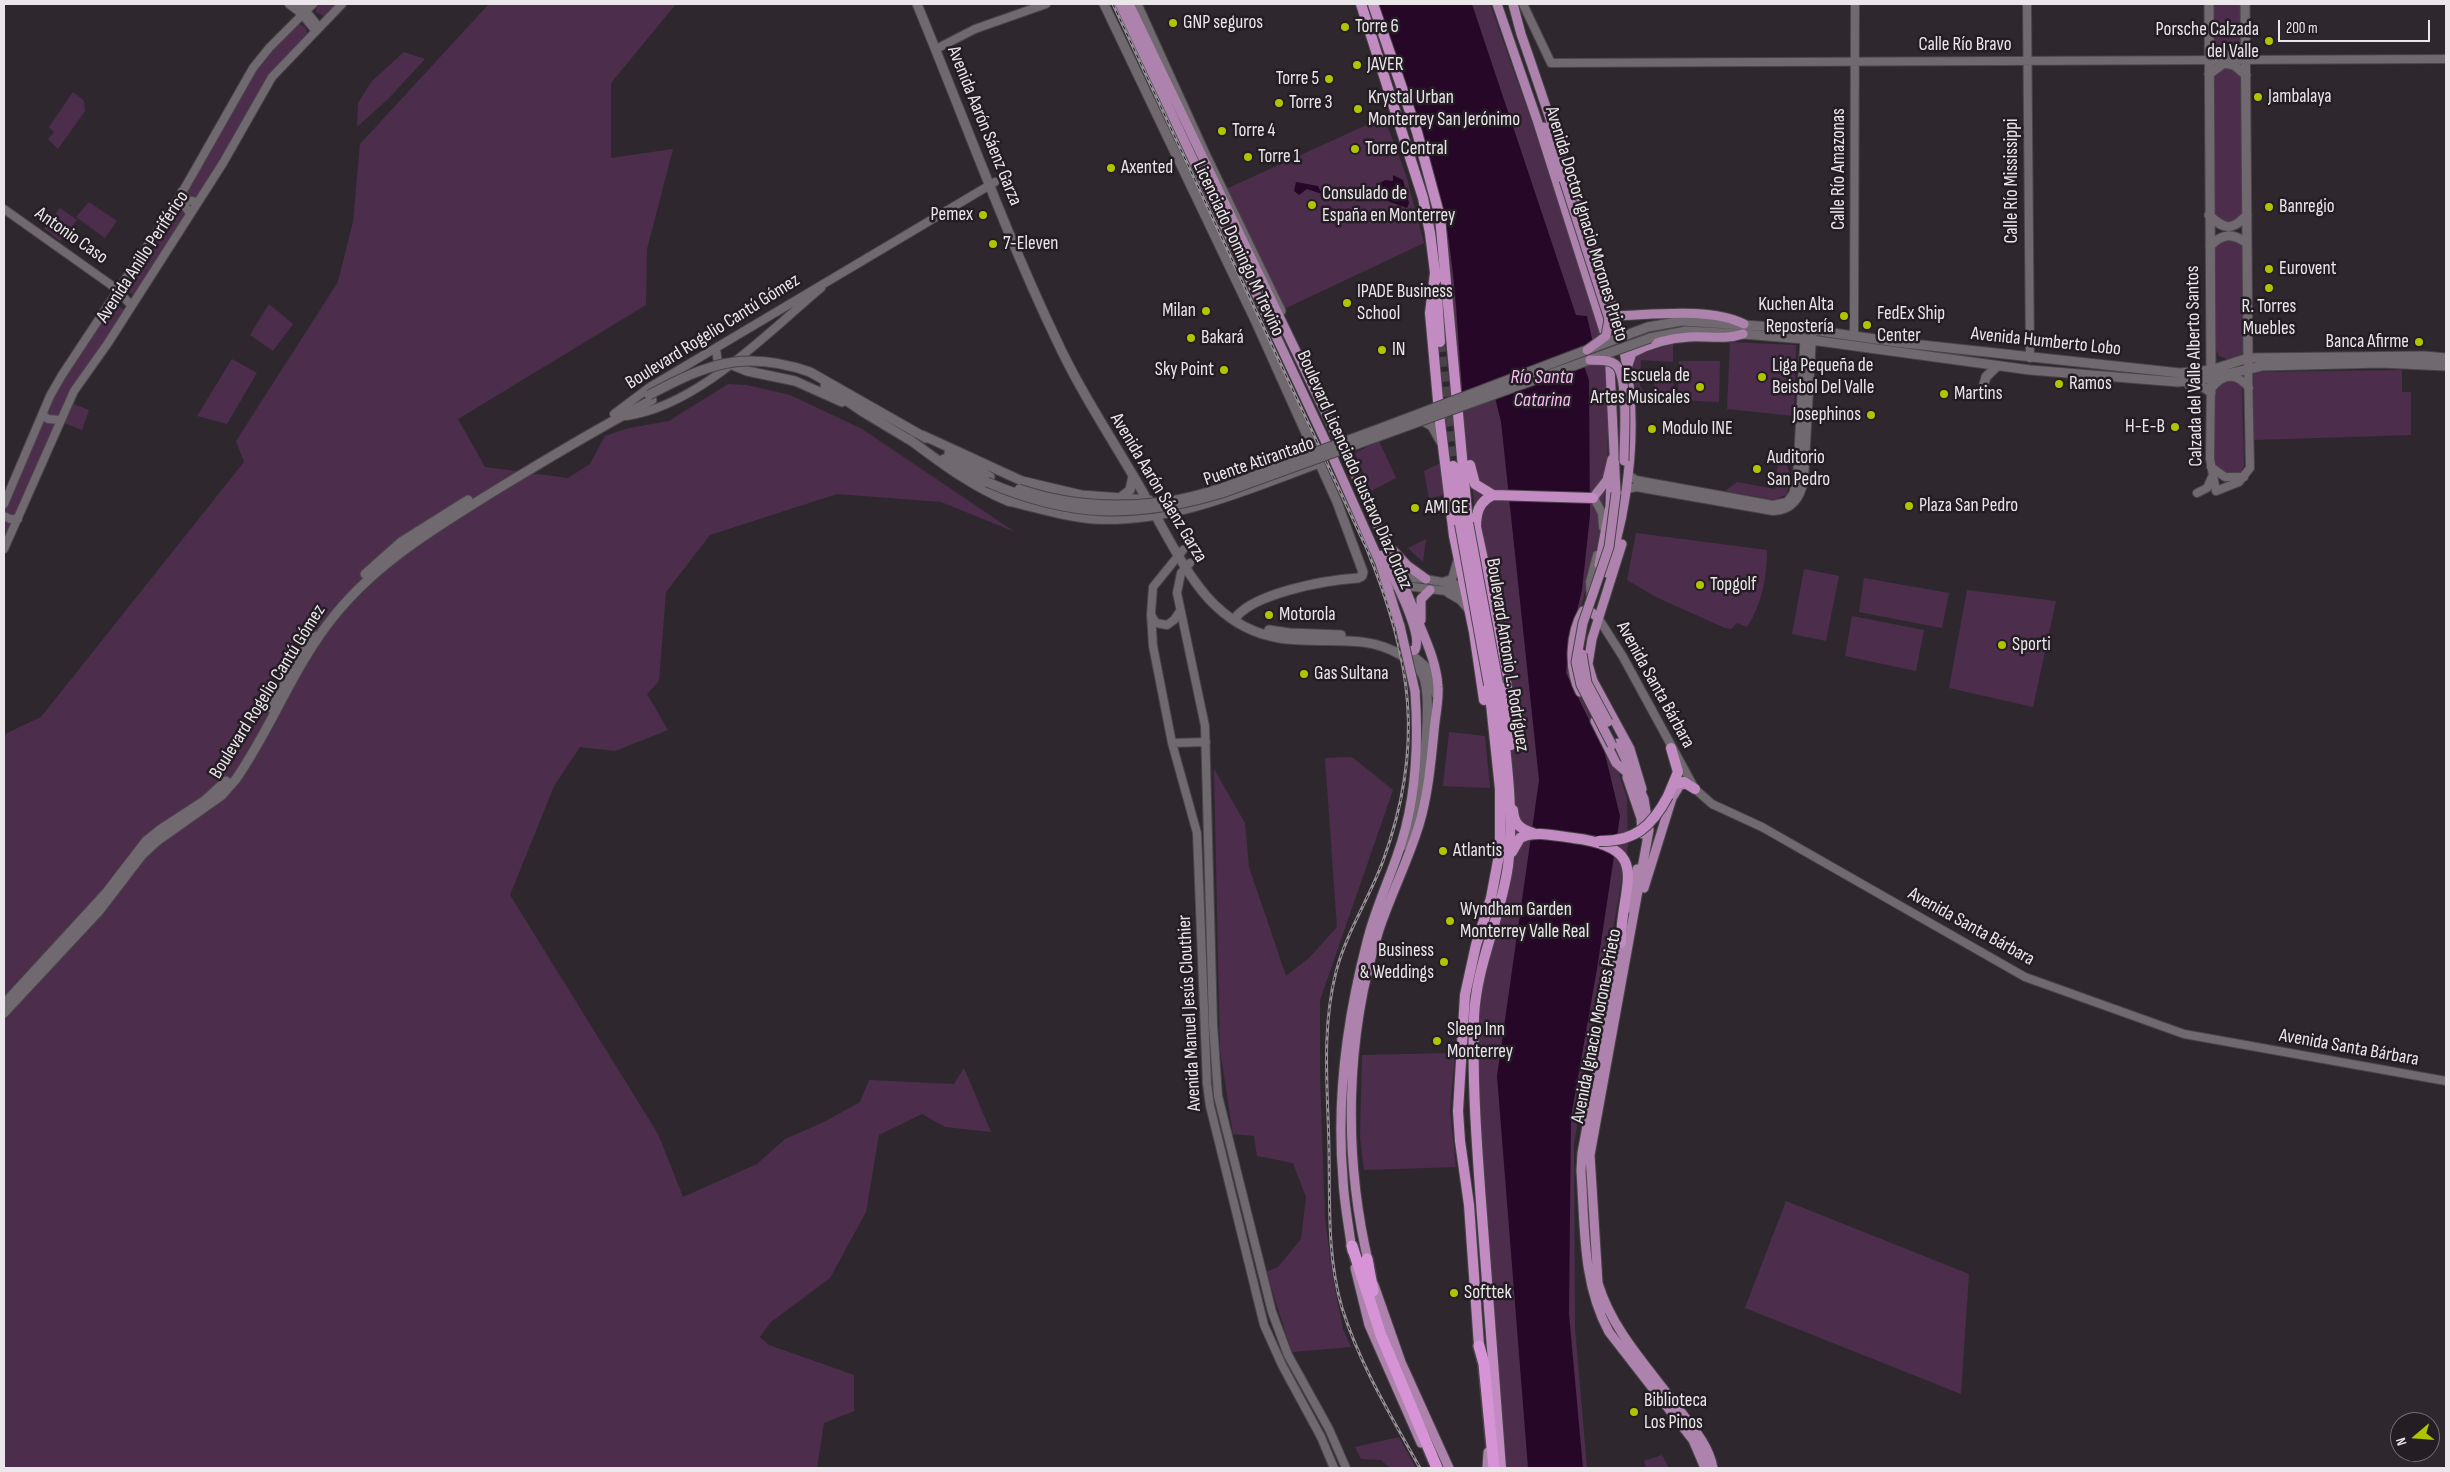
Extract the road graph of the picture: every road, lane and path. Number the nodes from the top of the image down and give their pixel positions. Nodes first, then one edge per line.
1 (290, 4) edge
2 (300, 4) edge
3 (342, 4) edge
4 (917, 4) edge
5 (922, 4) edge
6 (1046, 4) edge
7 (1104, 4) edge
8 (1120, 4) edge
9 (1129, 4) edge
10 (1137, 4) edge
11 (1361, 4) edge
12 (1373, 4) edge
13 (1497, 4) edge
14 (1513, 4) edge
15 (1523, 4) edge
16 (1855, 4) edge
17 (2027, 4) edge
18 (2209, 4) edge
19 (2245, 4) edge
20 (306, 11) edge
21 (317, 28) junction
22 (2246, 44) junction
23 (2209, 46) junction
24 (938, 48) junction
25 (2446, 59) edge
26 (2209, 60) junction
27 (2246, 60) junction
28 (2027, 61) junction
29 (1855, 62) junction
30 (2208, 74) junction
31 (2246, 75) junction
32 (1537, 120) junction
33 (993, 183) junction
34 (182, 191) junction
35 (197, 202) junction
36 (175, 203) junction
37 (4, 208) edge
38 (190, 214) junction
39 (2210, 215) junction
40 (2246, 215) junction
41 (2247, 243) junction
42 (2210, 246) junction
43 (1435, 273) junction
44 (830, 280) junction
45 (119, 289) junction
46 (137, 298) junction
47 (112, 301) junction
48 (130, 308) junction
49 (1265, 312) junction
50 (1615, 316) junction
51 (1744, 324) junction
52 (749, 328) junction
53 (1809, 329) junction
54 (1286, 330) junction
55 (1743, 334) junction
56 (1854, 335) junction
57 (761, 339) junction
58 (1808, 340) junction
59 (1440, 342) tunnel mouth
60 (1903, 343) junction
61 (1924, 345) junction
62 (716, 349) junction
63 (1587, 350) junction
64 (1880, 350) junction
65 (1933, 358) junction
66 (2030, 358) junction
67 (2248, 358) junction
68 (2446, 358) edge
69 (1590, 360) junction
70 (728, 365) junction
71 (1997, 366) junction
72 (2446, 366) edge
73 (2009, 367) junction
74 (1627, 368) junction
75 (2248, 368) junction
76 (2211, 374) junction
77 (809, 375) junction
78 (2180, 382) junction
79 (2249, 388) junction
80 (1982, 391) dead end
81 (2211, 391) junction
82 (1437, 396) junction
83 (1455, 398) junction
84 (1439, 411) junction
85 (863, 412) junction
86 (618, 415) junction
87 (41, 418) junction
88 (1418, 418) junction
89 (58, 424) junction
90 (1460, 426) junction
91 (1614, 431) junction
92 (922, 435) junction
93 (909, 439) junction
94 (1342, 446) junction
95 (1443, 446) junction
96 (1330, 451) junction
97 (1318, 458) junction
98 (1626, 460) junction
99 (1453, 466) tunnel mouth
100 (1611, 467) junction
101 (2211, 467) junction
102 (1133, 476) junction
103 (1630, 476) junction
104 (2212, 477) junction
105 (2244, 477) junction
106 (989, 480) junction
107 (1628, 490) junction
108 (1616, 493) junction
109 (2197, 493) dead end
110 (1081, 494) junction
111 (1493, 495) junction
112 (1121, 497) junction
113 (1594, 498) junction
114 (1150, 500) junction
115 (1466, 500) junction
116 (4, 504) edge
117 (4, 516) edge
118 (1161, 516) junction
119 (1080, 517) junction
120 (18, 519) junction
121 (4, 520) edge
122 (1464, 524) junction
123 (14, 528) junction
124 (1386, 544) junction
125 (4, 549) edge
126 (1180, 552) junction
127 (1458, 557) junction
128 (1188, 565) junction
129 (1607, 573) joint
130 (1488, 577) junction
131 (1426, 579) junction
132 (1396, 582) junction
133 (1437, 587) junction
134 (1464, 589) junction
135 (1606, 595) junction
136 (1180, 610) junction
137 (1469, 610) junction
138 (1151, 614) junction
139 (1235, 618) junction
140 (1598, 618) junction
141 (1496, 619) junction
142 (1424, 635) junction
143 (1406, 652) junction
144 (1493, 684) junction
145 (1437, 702) junction
146 (1495, 732) junction
147 (1206, 742) junction
148 (1172, 743) junction
149 (1615, 744) junction
150 (1671, 748) junction
151 (1624, 771) junction
152 (1675, 784) junction
153 (1691, 787) junction
154 (1644, 799) junction
155 (1533, 834) junction
156 (1599, 841) junction
157 (1398, 855) junction
158 (1508, 865) junction
159 (1635, 912) junction
160 (1621, 943) junction
161 (4, 1004) edge
162 (4, 1013) edge
163 (2446, 1081) edge
164 (1352, 1246) junction
165 (1368, 1259) joint
166 (1478, 1346) junction
167 (1334, 1468) edge
168 (1346, 1468) edge
169 (1433, 1468) edge
170 (1437, 1468) edge
171 (1447, 1468) edge
172 (1488, 1468) edge
173 (1494, 1468) edge
174 (1501, 1468) edge
175 (1705, 1468) edge
176 (1713, 1468) edge

1 - 20 street
2 - 20 street
3 - 21 street, Avenida Anillo Periférico
4 - 24 main road, Avenida Aarón Sáenz Garza
5 - 24 main road, Avenida Aarón Sáenz Garza
6 - 24 street
7 - 97 main road, Licenciado Domingo M Treviño
8 - 49 main road, Boulevard Licenciado Gustavo Díaz Ordaz
9 - 54 main road, Boulevard Licenciado Gustavo Díaz Ordaz
10 - 54 main road, Boulevard Licenciado Gustavo Díaz Ordaz
11 - 43 highway
12 - 83 highway, Boulevard Antonio L. Rodríguez
13 - 32 main road, Avenida Doctor Ignacio Morones Prieto
14 - 50 main road, Avenida Doctor Ignacio Morones Prieto
15 - 29 street, Calle Río Bravo
16 - 29 street, Calle Río Amazonas
17 - 28 street, Calle Río Mississippi
18 - 23 main road, Calzada del Valle Alberto Santos
19 - 22 main road
20 - 21 street
20 - 21 street
20 - 34 street, Avenida Anillo Periférico
21 - 35 street, Avenida Anillo Periférico
22 - 23 main road
22 - 27 main road
23 - 26 main road, Calzada del Valle Alberto Santos
24 - 33 main road, Avenida Aarón Sáenz Garza
25 - 27 street, Calle Río Bravo
26 - 27 street, Calle Río Bravo
26 - 28 street, Calle Río Bravo
26 - 30 main road, Calzada del Valle Alberto Santos
27 - 31 main road
28 - 29 street, Calle Río Bravo
28 - 66 street, Calle Río Mississippi
29 - 56 street, Calle Río Amazonas
30 - 31 main road
30 - 39 main road, Calzada del Valle Alberto Santos
31 - 40 main road
32 - 63 main road, bridge
32 - 91 main road, Avenida Doctor Ignacio Morones Prieto
33 - 44 street, Boulevard Rogelio Cantú Gómez
33 - 102 main road, Avenida Aarón Sáenz Garza
33 - 114 main road, Avenida Aarón Sáenz Garza
34 - 35 street
34 - 36 street, Avenida Anillo Periférico
35 - 38 street, Avenida Anillo Periférico
36 - 38 street
36 - 45 street, Avenida Anillo Periférico
37 - 45 street, Antonio Caso
38 - 46 street, Avenida Anillo Periférico
39 - 40 main road
39 - 42 main road, Calzada del Valle Alberto Santos
40 - 41 main road
41 - 42 main road
41 - 67 main road
42 - 76 main road, Calzada del Valle Alberto Santos
43 - 59 highway
43 - 82 highway
44 - 52 street, Boulevard Rogelio Cantú Gómez
44 - 57 street, Boulevard Rogelio Cantú Gómez
45 - 46 street
45 - 47 street, Avenida Anillo Periférico
45 - 48 street
46 - 48 street, Avenida Anillo Periférico
47 - 48 street
47 - 87 street, Avenida Anillo Periférico
48 - 89 street, Avenida Anillo Periférico
49 - 54 main road
49 - 96 main road, Boulevard Licenciado Gustavo Díaz Ordaz
50 - 51 main road
50 - 74 main road, Avenida Doctor Ignacio Morones Prieto
51 - 53 main road, Avenida Humberto Lobo
51 - 63 main road, Avenida Humberto Lobo, bridge
52 - 57 street
52 - 62 street, Boulevard Rogelio Cantú Gómez
53 - 56 main road, Avenida Humberto Lobo
53 - 58 street
54 - 94 main road, Boulevard Licenciado Gustavo Díaz Ordaz
55 - 58 main road, Avenida Humberto Lobo
55 - 69 main road, Avenida Humberto Lobo, bridge
55 - 74 main road
56 - 60 main road, Avenida Humberto Lobo
57 - 70 street, Boulevard Rogelio Cantú Gómez
58 - 64 main road, Avenida Humberto Lobo
58 - 103 street
58 - 107 street
60 - 61 main road, Avenida Humberto Lobo
60 - 64 main road
61 - 65 main road
61 - 66 main road, Avenida Humberto Lobo
62 - 70 street
62 - 86 street, Boulevard Rogelio Cantú Gómez
63 - 83 main road, Puente Atirantado, bridge
64 - 65 main road, Avenida Humberto Lobo
65 - 71 main road, Avenida Humberto Lobo
66 - 73 main road
66 - 76 main road, Avenida Humberto Lobo
67 - 68 main road, Avenida Humberto Lobo
67 - 75 main road
67 - 76 main road, Avenida Humberto Lobo
69 - 98 main road, bridge
69 - 106 main road, Puente Atirantado, bridge
70 - 85 main road
70 - 86 street, Boulevard Rogelio Cantú Gómez
71 - 73 main road, Avenida Humberto Lobo
71 - 80 main road
72 - 75 main road
73 - 78 main road, Avenida Humberto Lobo
74 - 98 main road, Avenida Doctor Ignacio Morones Prieto
75 - 76 main road
75 - 79 street
76 - 78 main road
76 - 81 street, Calzada del Valle Alberto Santos
77 - 85 main road, Boulevard Rogelio Cantú Gómez
77 - 86 main road, Boulevard Rogelio Cantú Gómez, bridge
77 - 92 main road, Boulevard Rogelio Cantú Gómez
78 - 81 main road
79 - 81 street
79 - 105 street
81 - 101 street, Calzada del Valle Alberto Santos
82 - 83 highway
82 - 84 highway
83 - 84 highway
83 - 90 highway, Boulevard Antonio L. Rodríguez
83 - 106 main road, Puente Atirantado, bridge
84 - 88 main road
84 - 95 highway
84 - 115 highway
85 - 93 main road, Boulevard Rogelio Cantú Gómez
86 - 161 main road, Boulevard Rogelio Cantú Gómez
86 - 162 main road, Boulevard Rogelio Cantú Gómez
87 - 89 street
87 - 116 street, Avenida Anillo Periférico
88 - 94 main road
88 - 95 main road
89 - 120 street, Avenida Anillo Periférico
90 - 111 highway
90 - 115 highway, Boulevard Antonio L. Rodríguez
91 - 100 main road
91 - 108 main road, Avenida Doctor Ignacio Morones Prieto
92 - 106 main road, Boulevard Rogelio Cantú Gómez
92 - 110 main road
93 - 106 main road, Boulevard Rogelio Cantú Gómez
93 - 119 main road
94 - 96 main road
94 - 124 main road, Boulevard Licenciado Gustavo Díaz Ordaz
95 - 127 highway
96 - 97 main road
96 - 132 main road, Boulevard Licenciado Gustavo Díaz Ordaz
97 - 114 main road
97 - 118 main road
97 - 139 main road, Licenciado Domingo M Treviño
98 - 103 main road
98 - 108 main road
98 - 129 main road, Avenida Doctor Ignacio Morones Prieto
99 - 122 highway, Boulevard Antonio L. Rodríguez
100 - 113 main road
100 - 135 main road
101 - 104 street, Calzada del Valle Alberto Santos
101 - 105 street
102 - 112 main road
102 - 114 main road, Avenida Aarón Sáenz Garza
103 - 107 main road
104 - 105 street, Calzada del Valle Alberto Santos
104 - 109 street
107 - 135 main road
108 - 149 main road, Avenida Doctor Ignacio Morones Prieto, bridge
110 - 112 main road
110 - 119 main road
111 - 113 highway
111 - 130 highway
112 - 114 main road
113 - 140 street, Avenida Santa Bárbara
114 - 118 main road, Avenida Aarón Sáenz Garza
115 - 122 highway, Boulevard Antonio L. Rodríguez
117 - 120 street
118 - 119 main road
118 - 126 main road, Avenida Aarón Sáenz Garza
118 - 126 main road, Avenida Aarón Sáenz Garza
120 - 123 street, Avenida Anillo Periférico
121 - 123 street
122 - 144 highway, Boulevard Antonio L. Rodríguez, bridge
123 - 125 street, Avenida Anillo Periférico
124 - 131 main road
124 - 132 main road, Boulevard Licenciado Gustavo Díaz Ordaz
126 - 128 main road, Avenida Aarón Sáenz Garza
126 - 138 street, Avenida Manuel Jesús Clouthier
127 - 133 street
127 - 134 highway
128 - 136 street, Avenida Manuel Jesús Clouthier
128 - 139 main road, Avenida Aarón Sáenz Garza
129 - 149 main road, Avenida Ignacio Morones Prieto, bridge
130 - 134 street
130 - 141 highway
131 - 132 street
131 - 133 street
132 - 133 street
132 - 142 main road, Boulevard Licenciado Gustavo Díaz Ordaz
132 - 143 main road
132 - 157 main road, Boulevard Licenciado Gustavo Díaz Ordaz, bridge
133 - 134 street
133 - 137 street
133 - 142 main road
134 - 137 highway
134 - 141 street
135 - 140 main road
136 - 138 street
136 - 147 street, Avenida Manuel Jesús Clouthier
137 - 146 highway
138 - 148 street, Avenida Manuel Jesús Clouthier
139 - 143 main road, Avenida Aarón Sáenz Garza
139 - 157 main road, Avenida Aarón Sáenz Garza
140 - 150 street, Avenida Santa Bárbara
140 - 151 main road
140 - 154 main road
141 - 155 highway
142 - 145 main road, Boulevard Licenciado Gustavo Díaz Ordaz
143 - 145 main road, Avenida Aarón Sáenz Garza
144 - 146 highway, Boulevard Antonio L. Rodríguez
144 - 158 highway, Boulevard Antonio L. Rodríguez
145 - 165 main road, Boulevard Licenciado Gustavo Díaz Ordaz
146 - 166 highway, Boulevard Antonio L. Rodríguez
147 - 148 street
147 - 168 street, Avenida Manuel Jesús Clouthier
148 - 167 street, Avenida Manuel Jesús Clouthier
149 - 151 main road, Avenida Ignacio Morones Prieto
149 - 154 main road, Avenida Ignacio Morones Prieto
150 - 152 highway
150 - 153 street, Avenida Santa Bárbara
151 - 160 main road, Avenida Ignacio Morones Prieto
152 - 153 highway
152 - 156 highway, bridge
153 - 159 main road
153 - 163 street, Avenida Santa Bárbara
154 - 159 main road, Avenida Ignacio Morones Prieto
155 - 156 highway
155 - 158 highway
156 - 160 highway
157 - 164 main road, Boulevard Licenciado Gustavo Díaz Ordaz
158 - 174 highway, Boulevard Antonio L. Rodríguez
159 - 176 main road, Avenida Ignacio Morones Prieto
160 - 175 main road, Avenida Ignacio Morones Prieto
164 - 169 main road, Boulevard Licenciado Gustavo Díaz Ordaz
164 - 170 highway
165 - 171 highway
166 - 172 main road, Boulevard Antonio L. Rodríguez
166 - 173 highway

